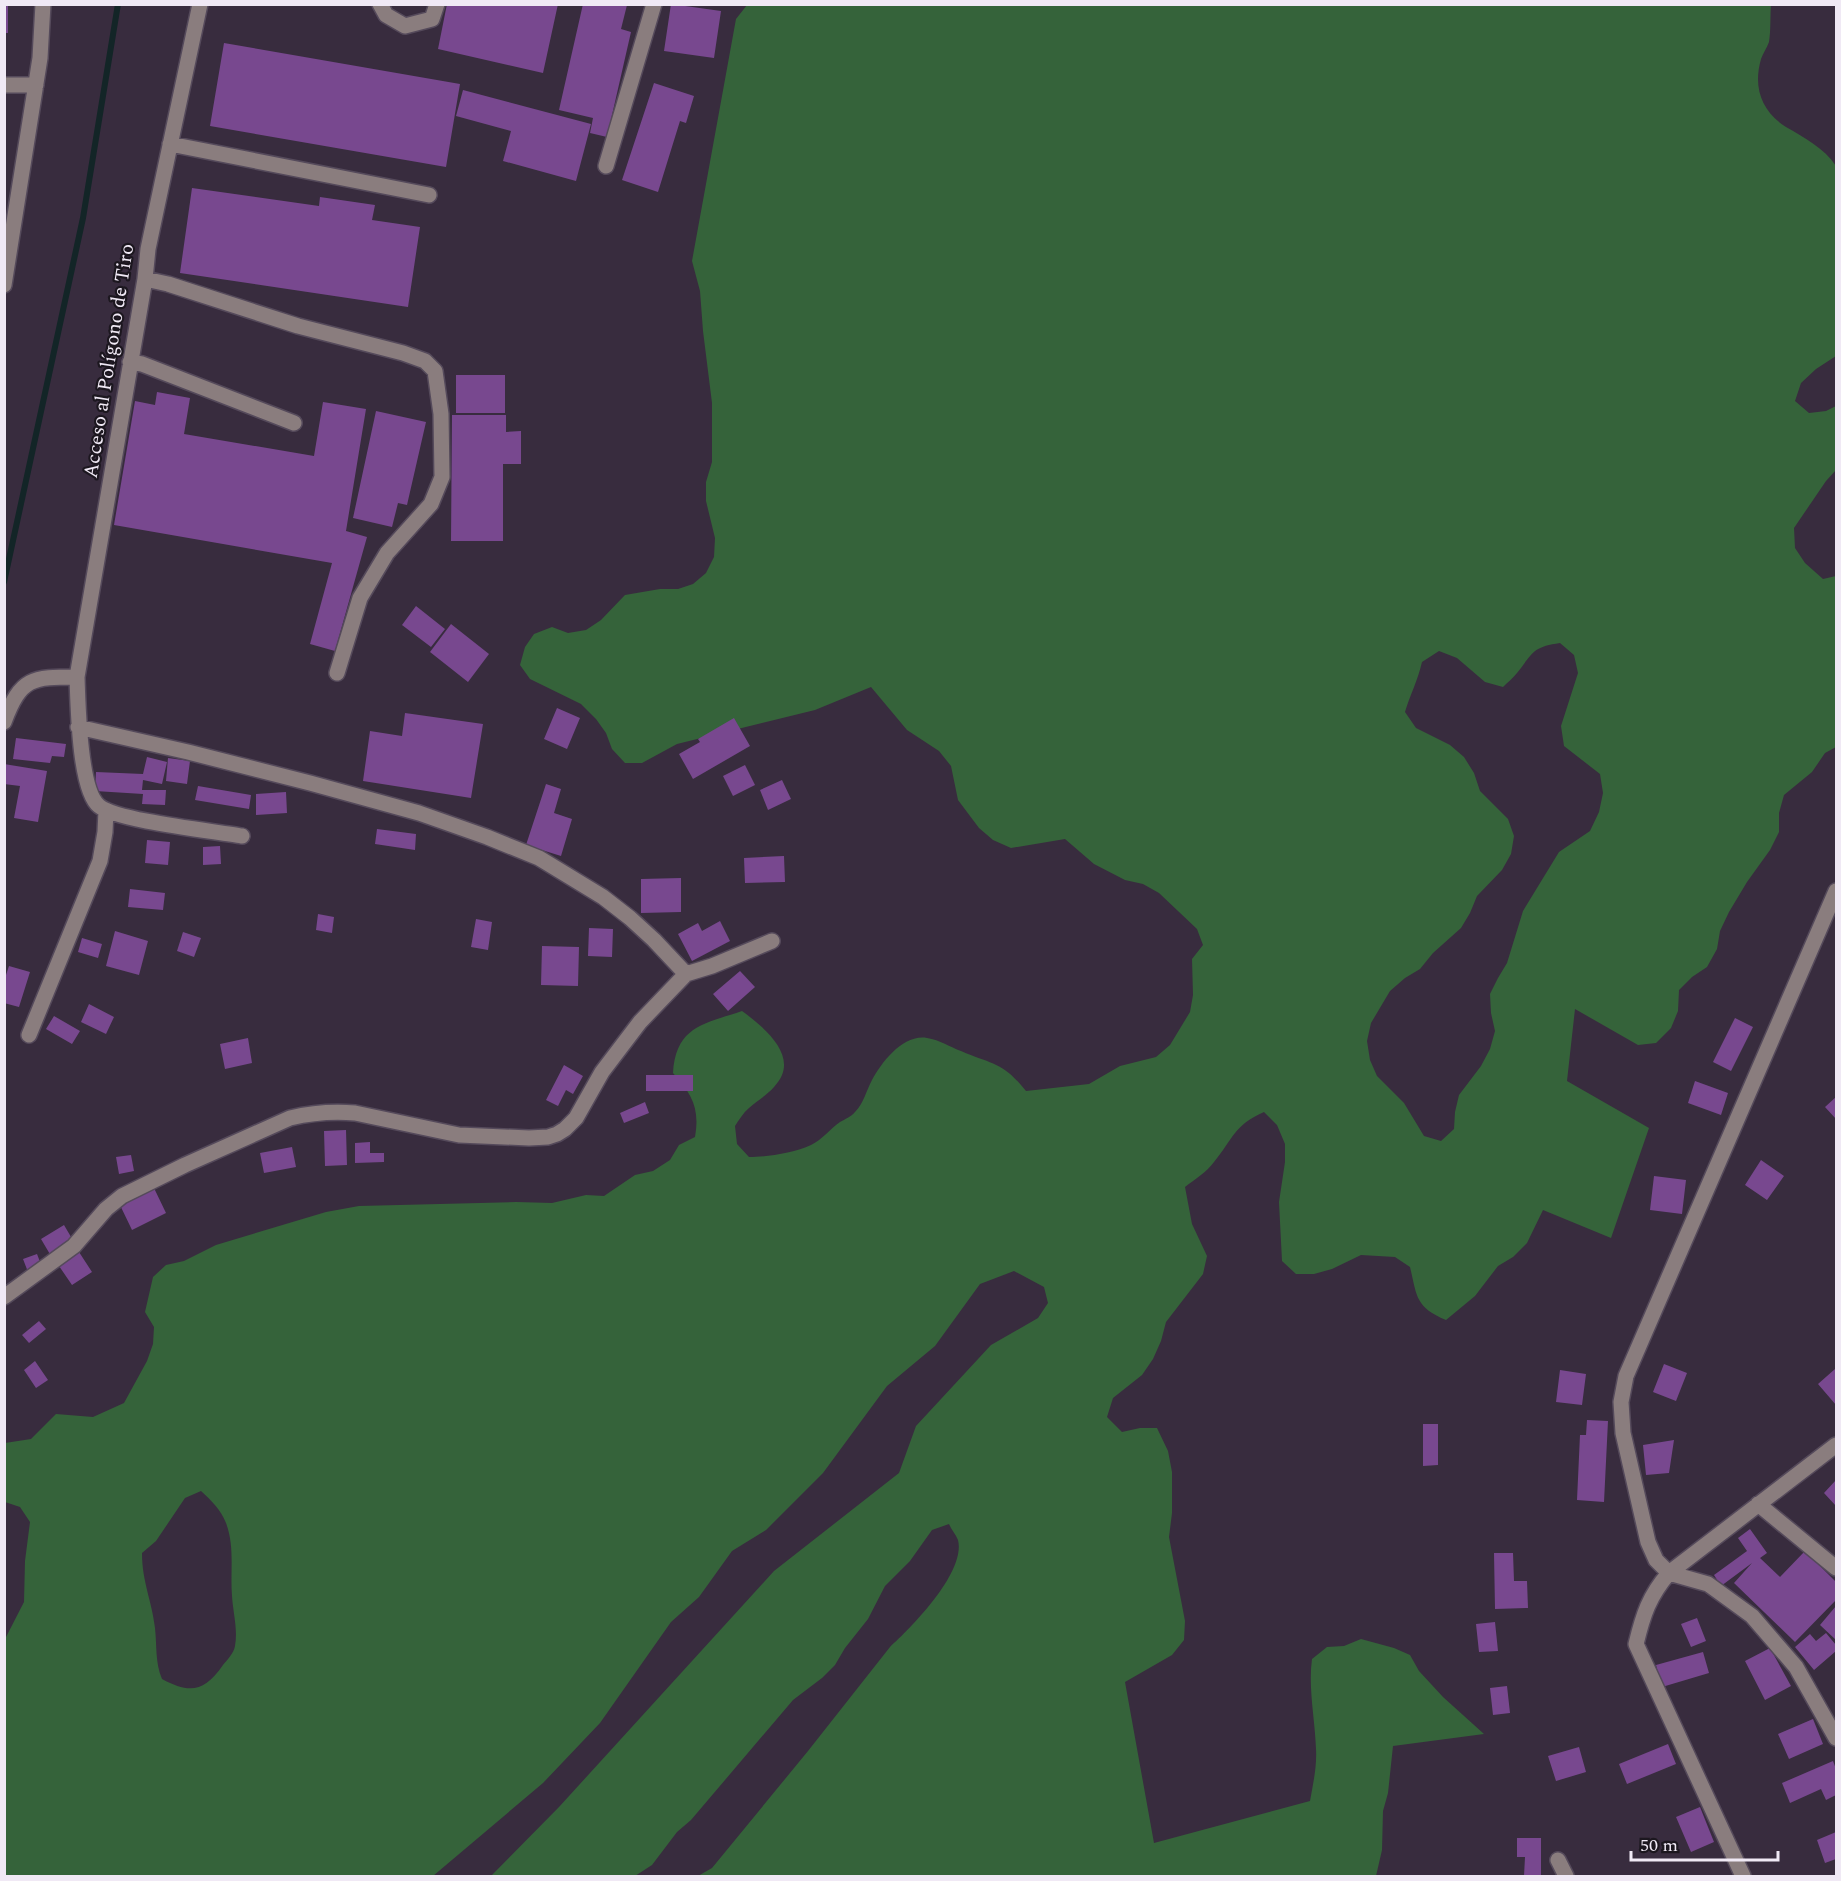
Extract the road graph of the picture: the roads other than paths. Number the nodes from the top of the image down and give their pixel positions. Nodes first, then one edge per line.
1 (43, 4) edge
2 (200, 4) edge
3 (380, 4) edge
4 (437, 4) edge
5 (654, 4) edge
6 (4, 85) edge
7 (36, 85) junction
8 (170, 144) junction
9 (606, 166) dead end
10 (429, 195) dead end
11 (145, 279) junction
12 (4, 285) edge
13 (130, 362) junction
14 (294, 423) dead end
15 (338, 673) dead end
16 (77, 677) junction
17 (4, 722) edge
18 (78, 728) junction
19 (106, 810) junction
20 (242, 836) dead end
21 (1836, 891) edge
22 (772, 941) dead end
23 (686, 974) junction
24 (29, 1035) dead end
25 (4, 1298) edge
26 (1836, 1445) edge
27 (1758, 1504) junction
28 (1836, 1568) edge
29 (1669, 1574) junction
30 (1836, 1738) edge
31 (1558, 1860) dead end
32 (1566, 1876) edge
33 (1743, 1876) edge

1 - 7 street
2 - 8 street, Acceso al Polígono de Tiro
3 - 4 street
5 - 9 street
6 - 7 street
7 - 12 street
8 - 10 street
8 - 11 street, Acceso al Polígono de Tiro
11 - 13 street, Acceso al Polígono de Tiro
11 - 15 street
13 - 14 street
13 - 16 street, Acceso al Polígono de Tiro
16 - 17 street
16 - 18 street, Acceso al Polígono de Tiro
18 - 19 street, Acceso al Polígono de Tiro
18 - 23 street
19 - 20 street
19 - 24 street
21 - 29 street
22 - 23 street
23 - 25 street
26 - 27 street
27 - 28 street
27 - 29 street
29 - 30 street
29 - 33 street
31 - 32 street

